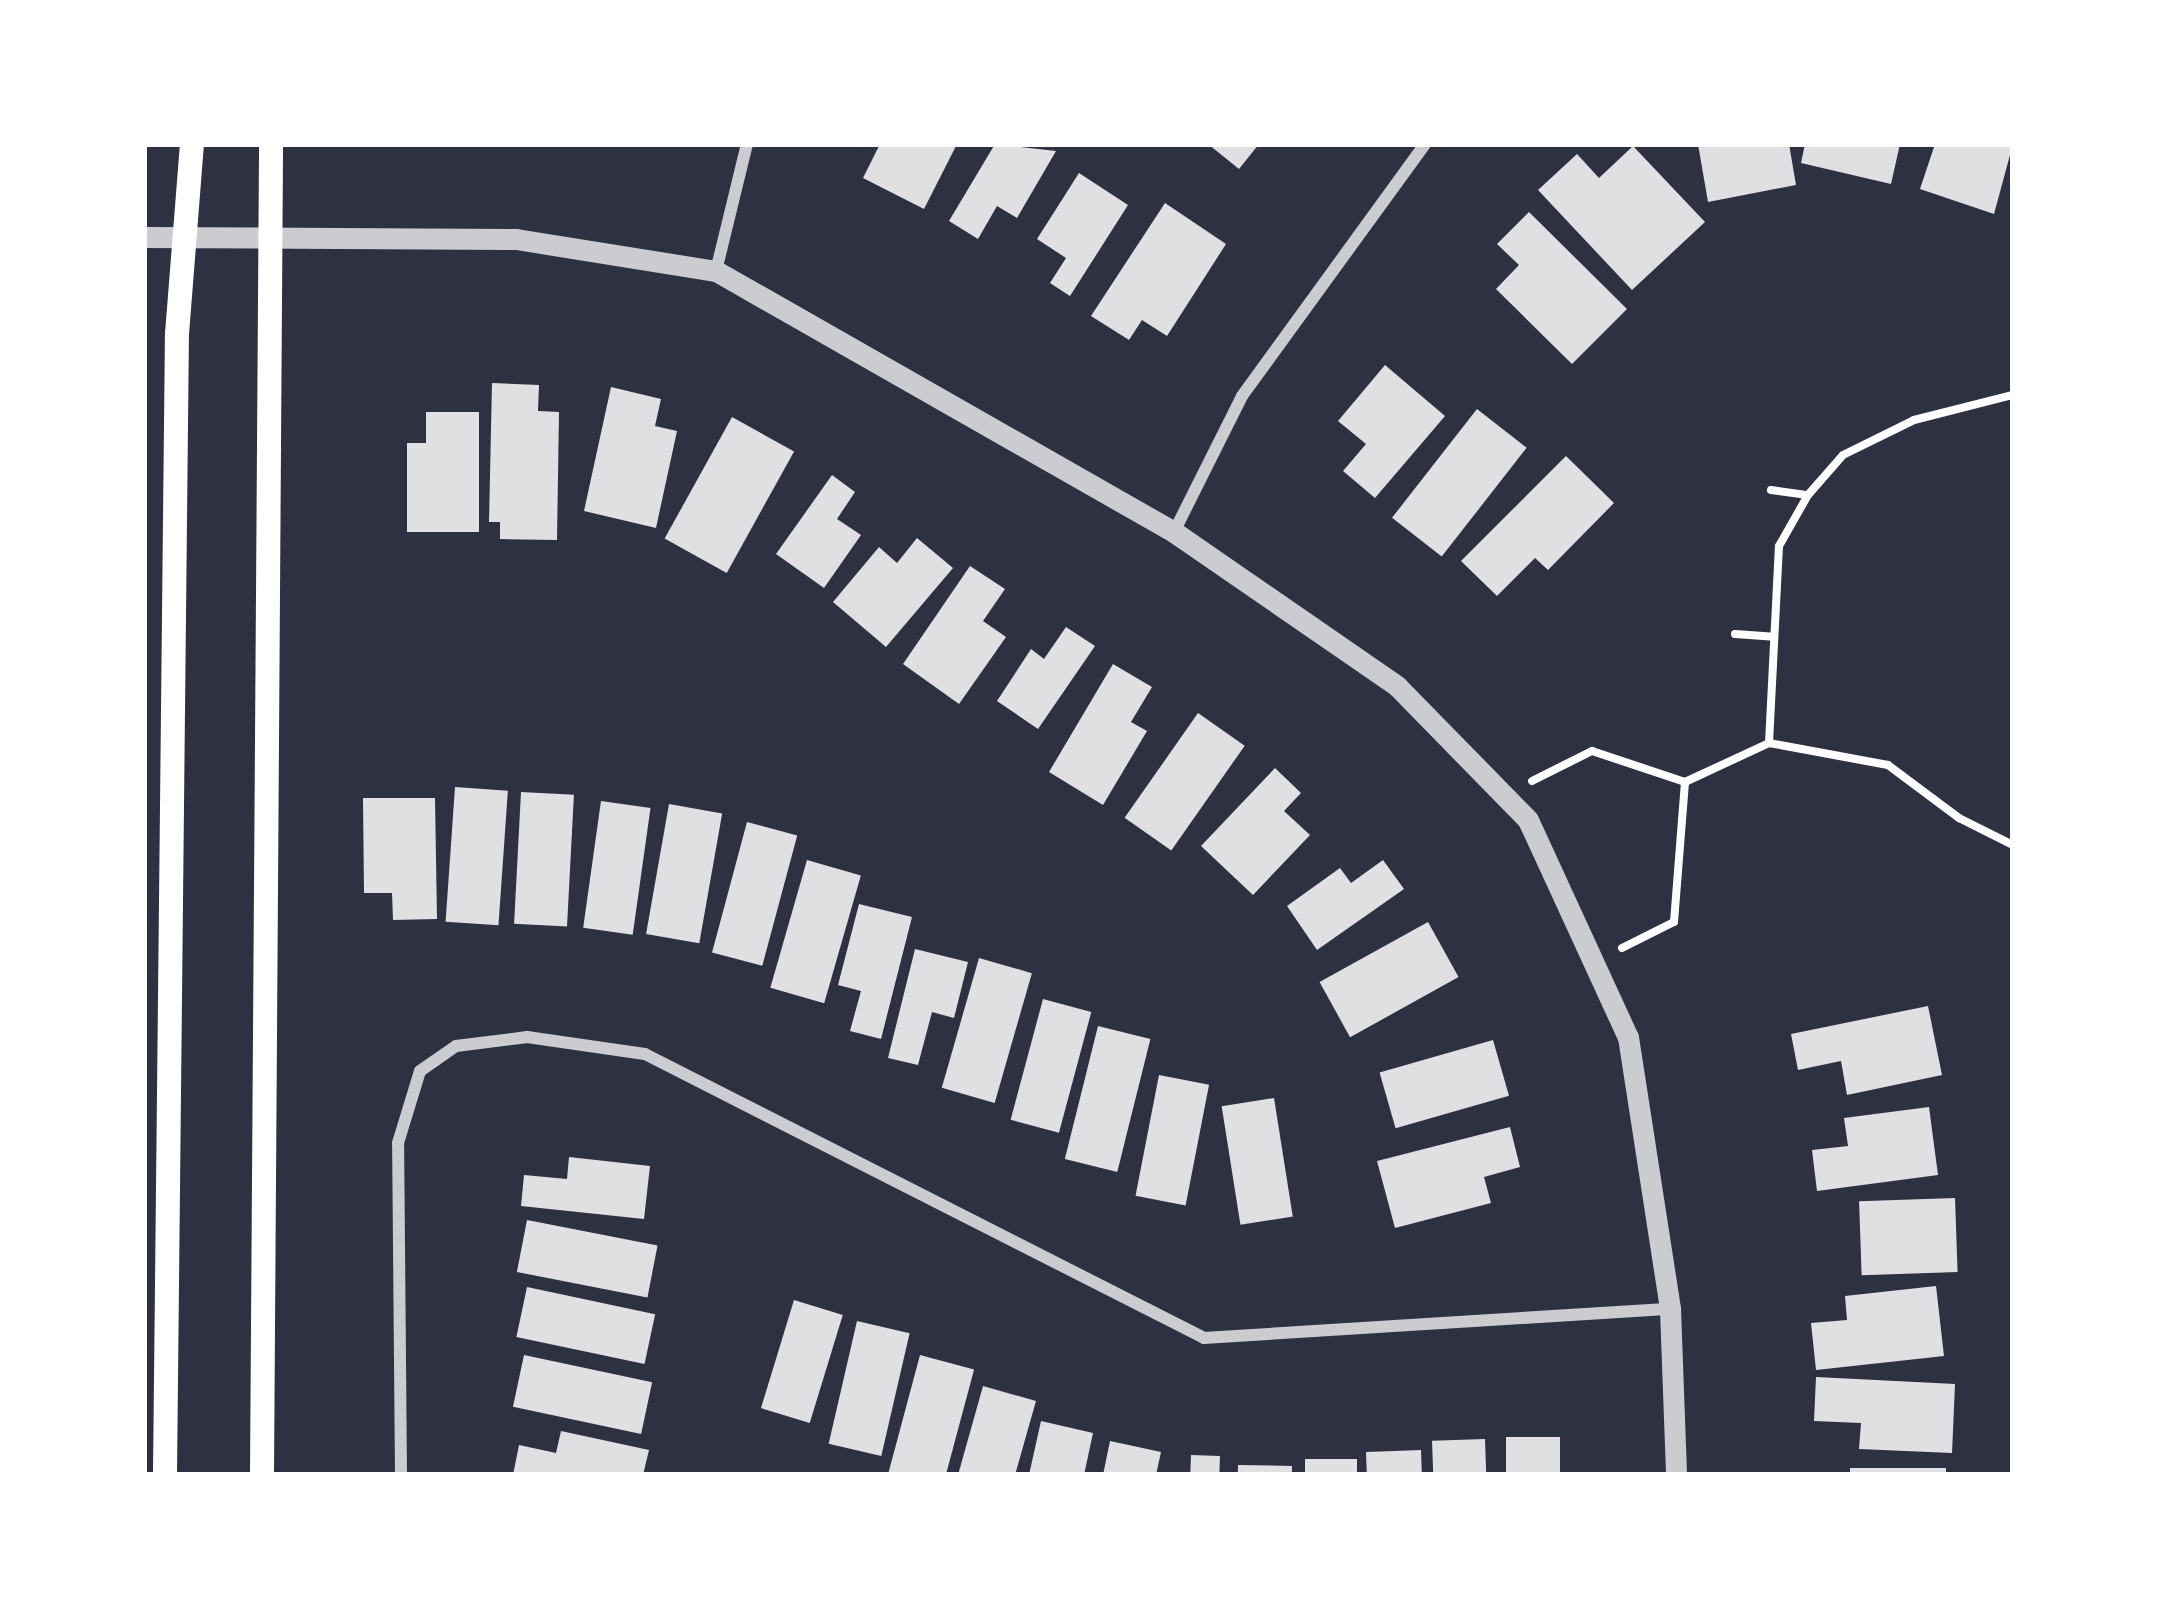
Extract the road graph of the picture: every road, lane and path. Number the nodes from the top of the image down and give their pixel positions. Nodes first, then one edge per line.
1 (192, 144) edge
2 (271, 144) edge
3 (747, 144) edge
4 (1425, 144) edge
5 (144, 237) edge
6 (269, 242) junction
7 (184, 243) junction
8 (716, 272) junction
9 (2013, 395) edge
10 (1771, 490) dead end
11 (1808, 495) junction
12 (1174, 532) junction
13 (1736, 634) dead end
14 (1774, 638) junction
15 (1769, 742) junction
16 (1685, 782) junction
17 (1504, 795) junction
18 (2013, 845) edge
19 (1594, 962) junction
20 (1670, 1309) junction
21 (165, 1475) edge
22 (262, 1475) edge
23 (401, 1475) edge
24 (1676, 1475) edge

1 - 7 main road
2 - 6 main road
3 - 8 street
4 - 12 street
5 - 7 street
6 - 7 street
6 - 8 street
6 - 22 main road
7 - 21 main road
8 - 12 street
9 - 11 path
10 - 11 path
11 - 14 path
12 - 17 street
13 - 14 path
14 - 15 path
15 - 16 path
15 - 18 path
16 - 17 path
16 - 19 path
17 - 19 street
19 - 20 street
20 - 23 street
20 - 24 street

